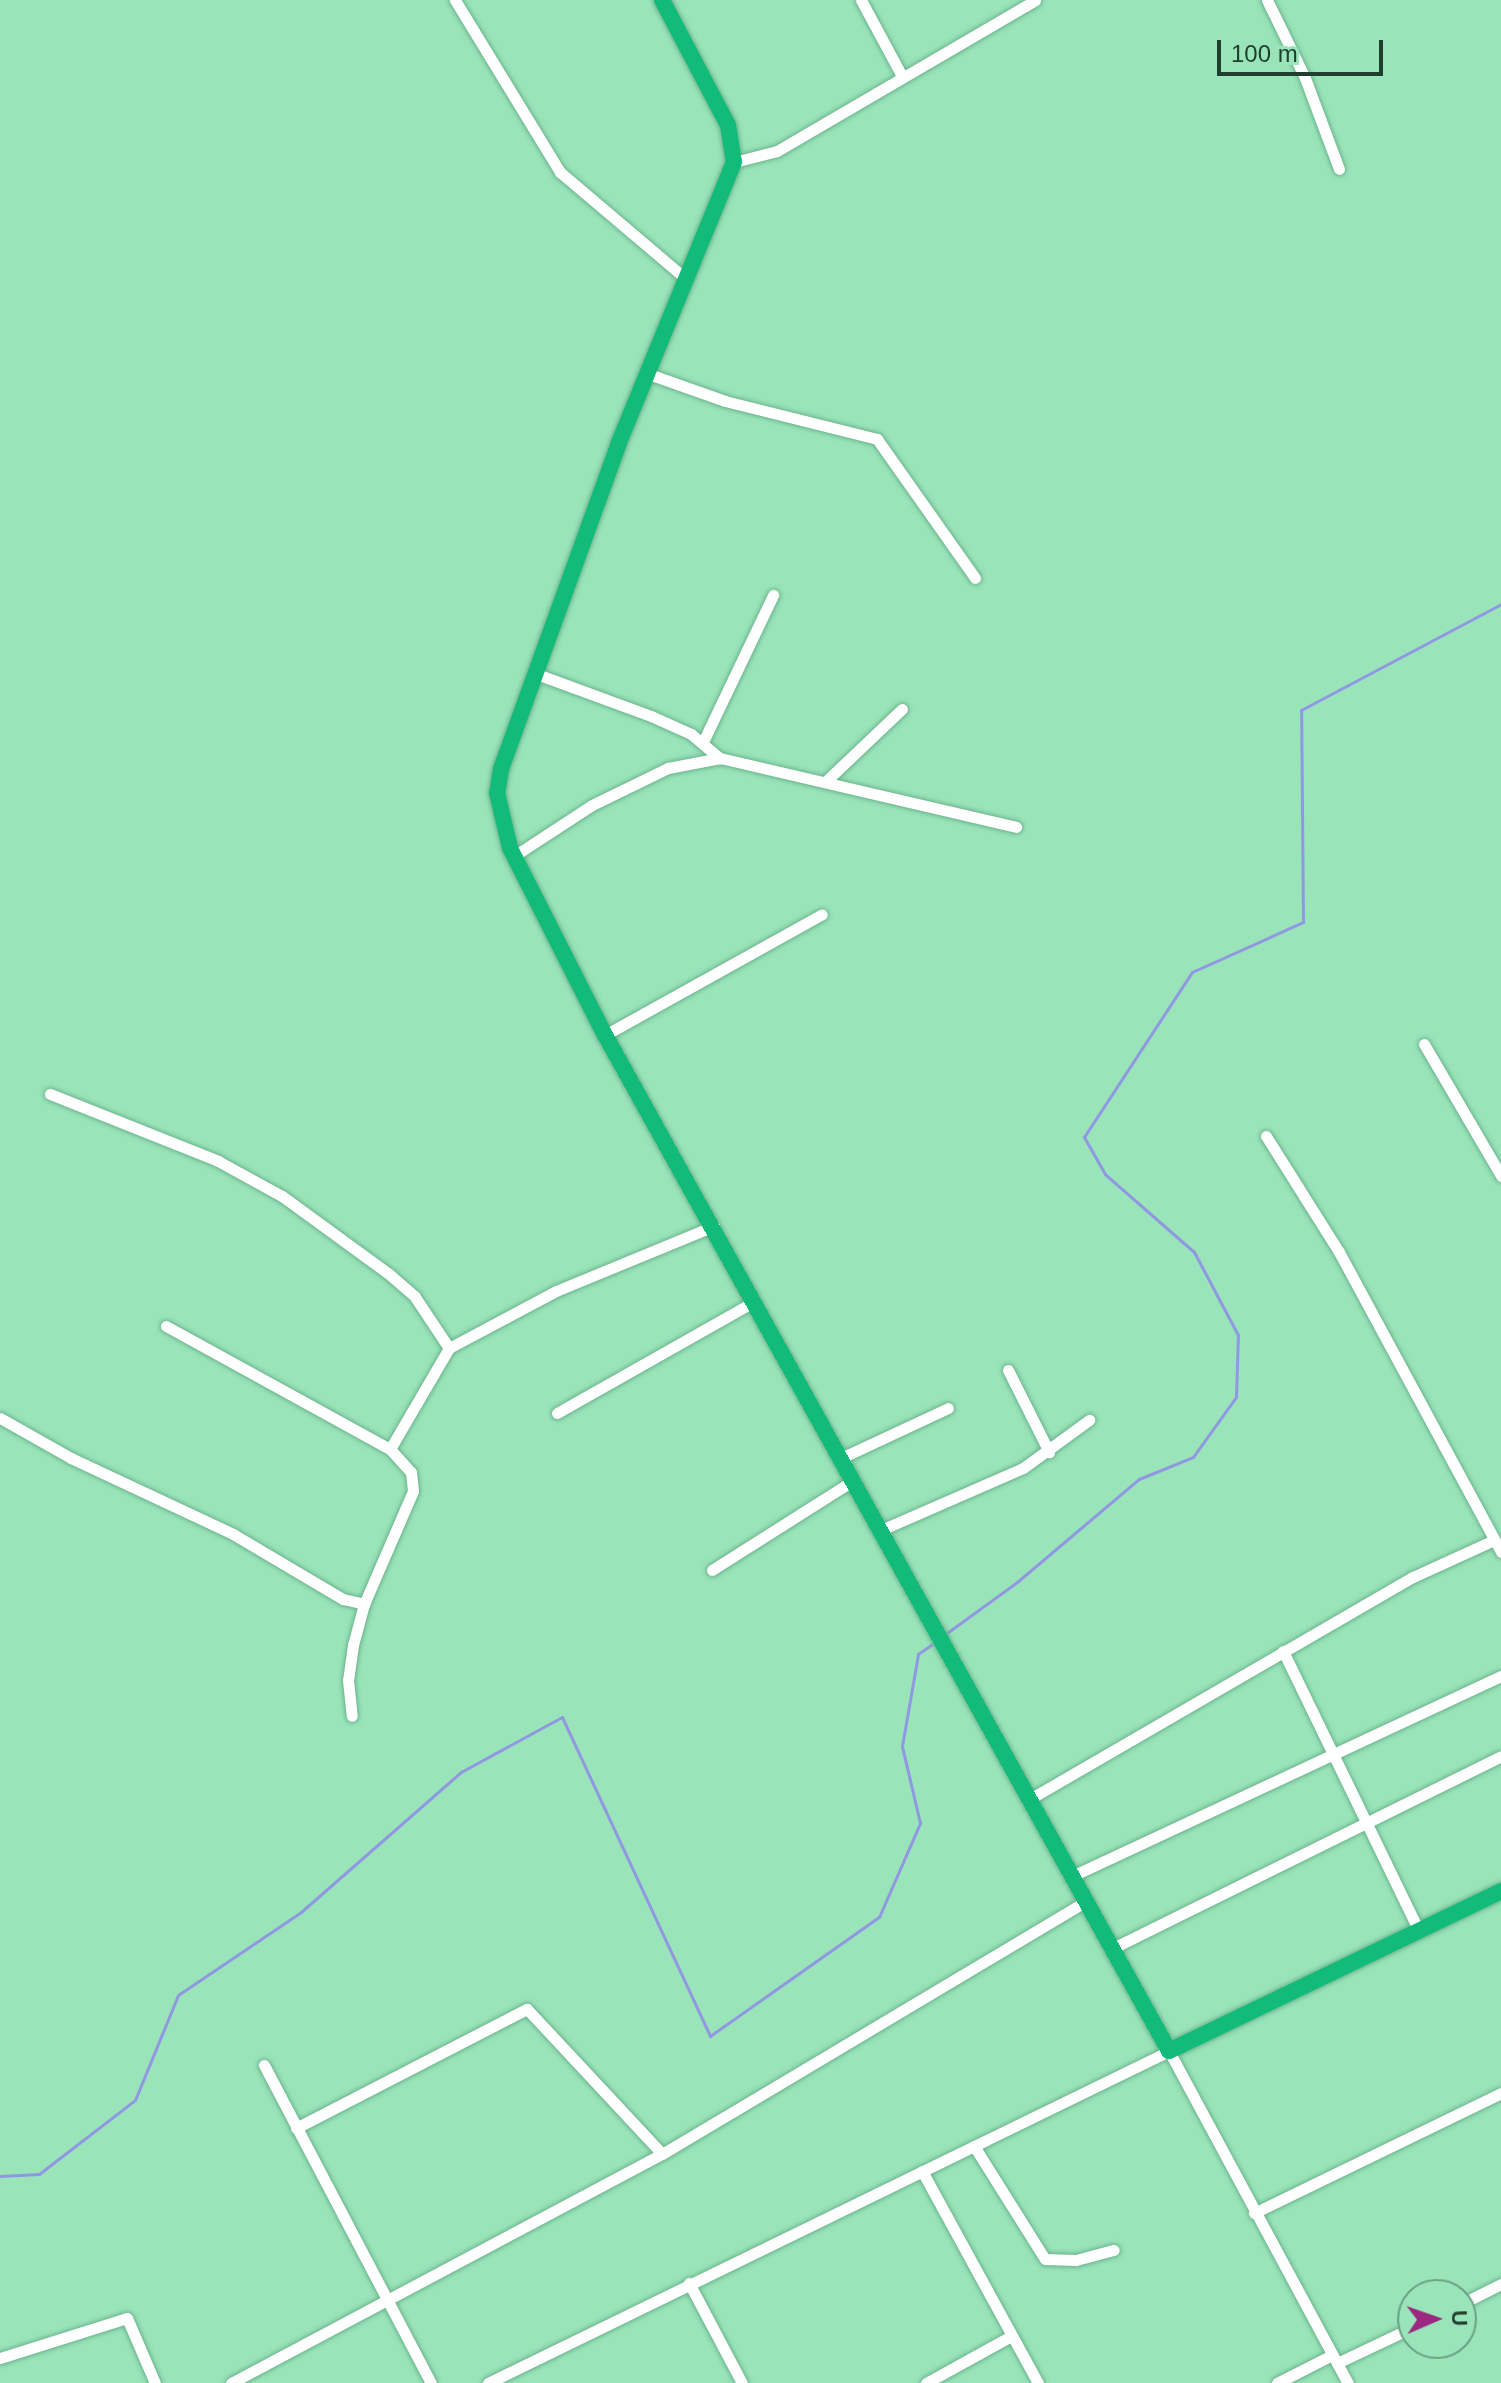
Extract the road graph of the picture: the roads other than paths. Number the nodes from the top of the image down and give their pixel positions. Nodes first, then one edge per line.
1 (455, 0) edge
2 (662, 0) edge
3 (861, 0) edge
4 (1035, 0) edge
5 (1267, 0) edge
6 (902, 76) junction
7 (734, 162) junction
8 (1339, 169) dead end
9 (684, 277) junction
10 (646, 373) junction
11 (975, 578) dead end
12 (773, 595) dead end
13 (534, 673) junction
14 (902, 709) dead end
15 (703, 742) junction
16 (720, 758) junction
17 (825, 782) junction
18 (1016, 827) dead end
19 (514, 856) junction
20 (822, 914) dead end
21 (605, 1035) junction
22 (1424, 1044) dead end
23 (50, 1094) dead end
24 (1266, 1136) dead end
25 (1501, 1176) edge
26 (714, 1226) junction
27 (753, 1302) junction
28 (166, 1326) dead end
29 (449, 1348) junction
30 (1008, 1370) dead end
31 (948, 1408) dead end
32 (557, 1413) dead end
33 (0, 1418) edge
34 (1089, 1420) dead end
35 (390, 1449) junction
36 (1049, 1452) junction
37 (841, 1458) junction
38 (852, 1481) junction
39 (881, 1530) junction
40 (1494, 1540) junction
41 (1501, 1552) edge
42 (712, 1570) dead end
43 (364, 1604) junction
44 (1283, 1651) junction
45 (1501, 1676) edge
46 (352, 1716) dead end
47 (1332, 1752) junction
48 (1501, 1756) edge
49 (1028, 1800) junction
50 (1365, 1822) junction
51 (1070, 1877) junction
52 (1501, 1891) edge
53 (1085, 1902) junction
54 (1419, 1931) junction
55 (1111, 1949) junction
56 (1169, 2051) junction
57 (264, 2065) dead end
58 (1501, 2093) edge
59 (296, 2128) junction
60 (974, 2146) junction
61 (662, 2154) junction
62 (922, 2171) junction
63 (1254, 2213) junction
64 (1114, 2250) dead end
65 (689, 2283) junction
66 (1501, 2284) edge
67 (1477, 2296) edge
68 (389, 2300) junction
69 (1397, 2334) edge
70 (1011, 2336) junction
71 (0, 2358) edge
72 (1335, 2359) junction
73 (155, 2383) edge
74 (231, 2383) edge
75 (431, 2383) edge
76 (488, 2383) edge
77 (742, 2383) edge
78 (926, 2383) edge
79 (1038, 2383) edge
80 (1277, 2383) edge
81 (1348, 2383) edge

1 - 9 street
2 - 7 highway
3 - 6 street
4 - 6 street
5 - 8 street
6 - 7 street
7 - 9 highway
9 - 10 highway
10 - 11 street
10 - 13 highway
12 - 15 street
13 - 15 street
13 - 19 highway
14 - 17 street
15 - 16 street
16 - 17 street
16 - 19 street
17 - 18 street
19 - 21 highway
20 - 21 street
21 - 26 highway
22 - 25 street
23 - 29 street
24 - 40 street
26 - 27 highway
26 - 29 street
27 - 32 street
27 - 37 highway
28 - 35 street
29 - 35 street
30 - 36 street
31 - 37 street
33 - 43 street
34 - 36 street
35 - 43 street
36 - 39 street
37 - 38 highway
38 - 39 highway
38 - 42 street
39 - 49 highway
40 - 41 street
40 - 44 street
43 - 46 street
44 - 47 street
44 - 49 street
45 - 47 street
47 - 50 street
47 - 51 street
48 - 50 street
49 - 51 highway
50 - 54 street
50 - 55 street
51 - 53 highway
52 - 54 highway
53 - 55 highway
53 - 61 street
54 - 56 highway
55 - 56 highway
56 - 60 street
56 - 63 street
57 - 59 street
58 - 63 street
59 - 61 street
59 - 68 street
60 - 62 street
60 - 64 street
61 - 68 street
62 - 65 street
62 - 70 street
63 - 72 street
65 - 76 street
65 - 77 street
66 - 67 street
68 - 74 street
68 - 75 street
69 - 72 street
70 - 78 street
70 - 79 street
71 - 73 street
72 - 80 street
72 - 81 street

